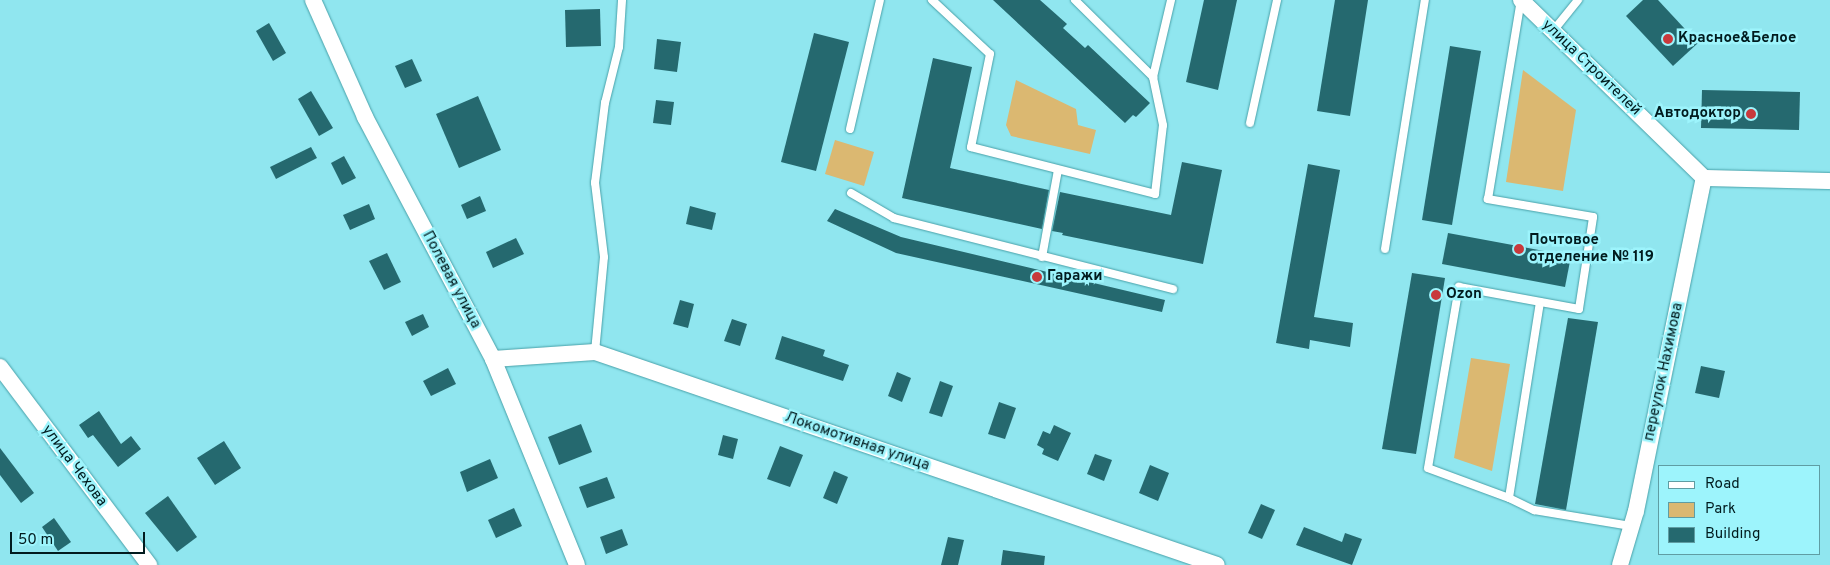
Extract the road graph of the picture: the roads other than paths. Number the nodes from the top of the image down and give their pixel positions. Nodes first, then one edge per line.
1 (313, 0) edge
2 (622, 0) edge
3 (880, 0) edge
4 (932, 0) edge
5 (1075, 0) edge
6 (1172, 0) edge
7 (1277, 0) edge
8 (1425, 0) edge
9 (1521, 0) edge
10 (1578, 0) edge
11 (1553, 32) junction
12 (1153, 77) junction
13 (1250, 123) dead end
14 (850, 129) dead end
15 (1058, 170) junction
16 (1704, 178) junction
17 (1830, 181) edge
18 (851, 194) dead end
19 (1385, 248) dead end
20 (1042, 257) junction
21 (1173, 289) dead end
22 (1540, 302) junction
23 (596, 352) junction
24 (493, 359) junction
25 (0, 367) edge
26 (1509, 498) junction
27 (1631, 526) junction
28 (149, 565) edge
29 (576, 565) edge
30 (1217, 565) edge
31 (1620, 565) edge

1 - 24 street, Полевая улица
2 - 23 lane
3 - 14 lane
4 - 15 lane
5 - 12 lane
6 - 12 lane
7 - 13 lane
8 - 19 lane
9 - 11 street, улица Строителей
9 - 22 lane
10 - 11 lane
11 - 16 street, улица Строителей
12 - 15 lane
15 - 20 lane
16 - 17 street
16 - 27 street, переулок Нахимова
18 - 20 lane
20 - 21 lane
22 - 26 lane
22 - 26 lane
23 - 24 street, Локомотивная улица
23 - 30 street, Локомотивная улица
24 - 29 street, Полевая улица
25 - 28 street, улица Чехова
26 - 27 lane
27 - 31 street, переулок Нахимова

